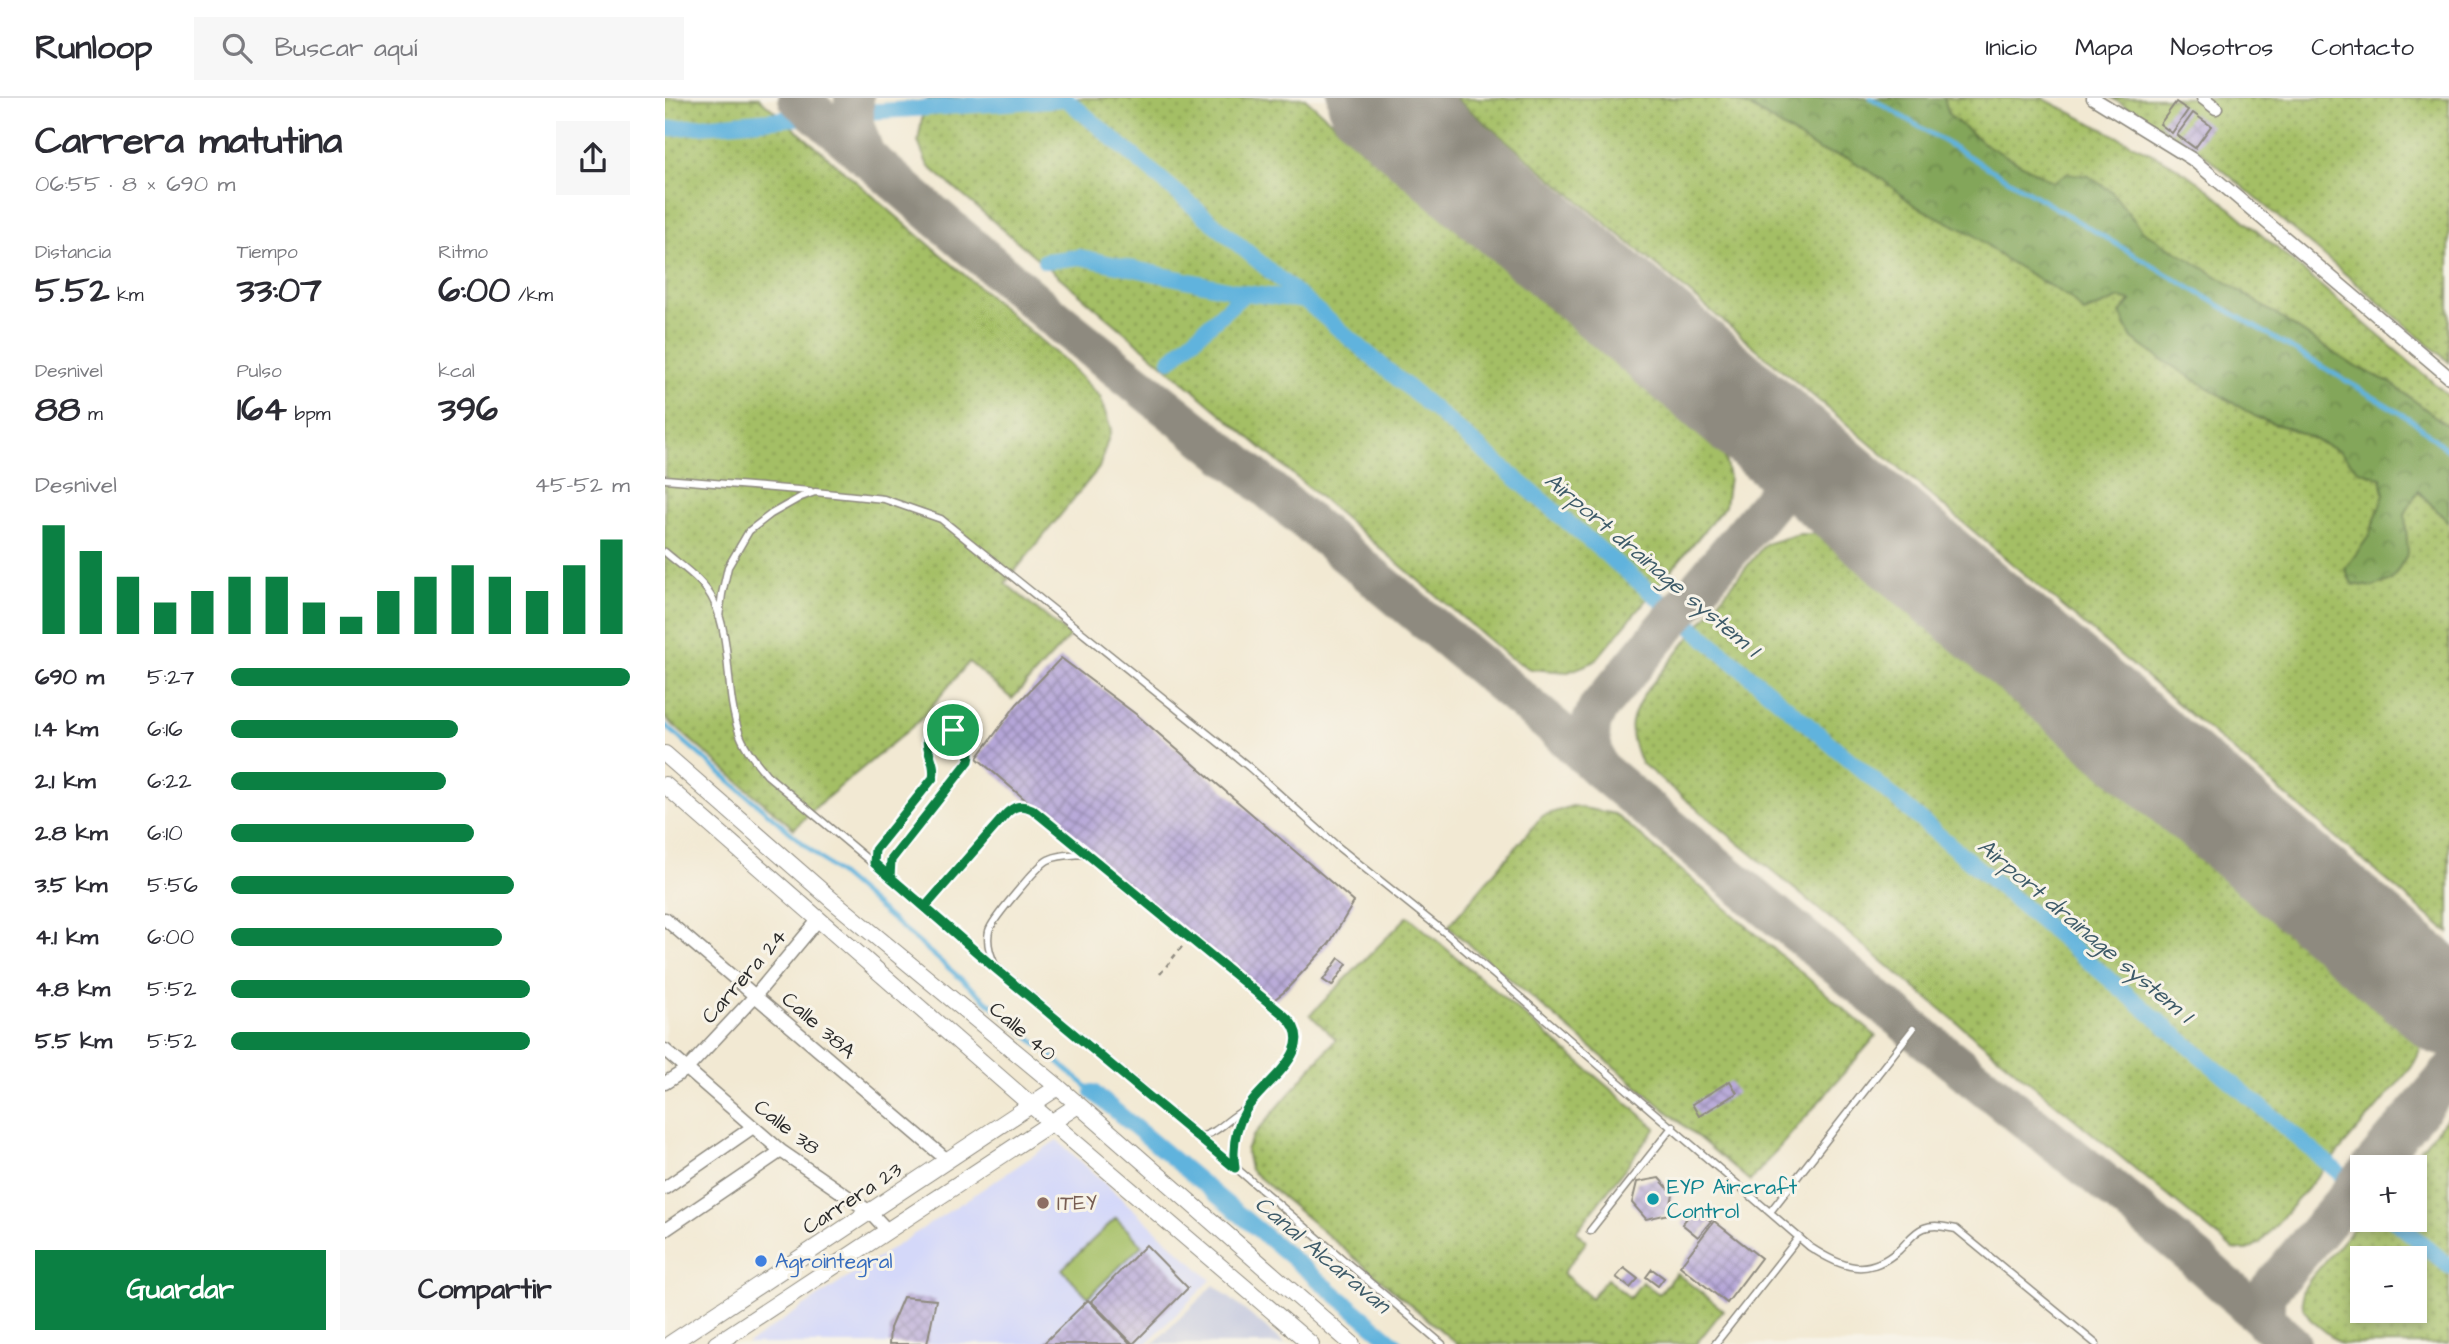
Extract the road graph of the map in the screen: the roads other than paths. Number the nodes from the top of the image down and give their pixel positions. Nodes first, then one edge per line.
1 (2093, 98) edge
2 (2203, 98) edge
3 (2216, 108) dead end
4 (2449, 377) edge
5 (665, 479) edge
6 (815, 492) junction
7 (665, 552) edge
8 (719, 617) junction
9 (665, 754) edge
10 (665, 785) edge
11 (1085, 854) junction
12 (874, 863) junction
13 (890, 877) junction
14 (925, 907) junction
15 (665, 919) edge
16 (819, 919) junction
17 (996, 969) junction
18 (755, 996) junction
19 (1913, 1029) dead end
20 (665, 1050) edge
21 (687, 1069) junction
22 (665, 1083) edge
23 (1058, 1087) junction
24 (1031, 1105) junction
25 (1078, 1105) junction
26 (1246, 1109) junction
27 (1052, 1122) junction
28 (1672, 1126) junction
29 (753, 1127) junction
30 (1198, 1137) junction
31 (781, 1151) junction
32 (947, 1160) junction
33 (1235, 1168) junction
34 (665, 1188) edge
35 (870, 1212) junction
36 (1770, 1212) junction
37 (665, 1230) edge
38 (888, 1231) junction
39 (1590, 1231) dead end
40 (1799, 1237) junction
41 (670, 1344) edge
42 (716, 1344) edge
43 (1311, 1344) edge
44 (1352, 1344) edge
45 (1442, 1344) edge
46 (1715, 1344) edge
47 (2096, 1344) edge

1 - 4 street
2 - 3 street
5 - 6 lane
6 - 8 lane
6 - 28 lane
7 - 8 lane
8 - 12 lane
9 - 23 main road, Calle 40
10 - 16 main road
11 - 14 lane
11 - 17 lane
11 - 26 lane
12 - 13 lane
12 - 13 lane
13 - 14 lane
14 - 17 lane
15 - 18 street, Calle 38A
16 - 18 street, Carrera 24
16 - 24 main road
17 - 30 lane
18 - 21 street, Carrera 24
18 - 32 street, Calle 38A
19 - 36 lane
20 - 21 street, Calle 38
21 - 22 street, Carrera 24
21 - 29 street, Calle 38
23 - 24 main road, Carrera 23
23 - 25 main road, Calle 40
24 - 27 main road
24 - 32 main road, Carrera 23
25 - 27 main road
25 - 44 main road, Calle 40
26 - 30 lane
26 - 33 lane
27 - 38 main road
27 - 43 main road
28 - 36 lane
28 - 39 lane
29 - 31 street, Calle 38
29 - 34 street
30 - 33 lane
31 - 35 street, Calle 38
31 - 37 street
32 - 35 main road, Carrera 23
33 - 45 lane
35 - 38 street, Calle 38
35 - 41 main road, Carrera 23
36 - 40 lane
38 - 42 main road
40 - 46 lane
40 - 47 lane

